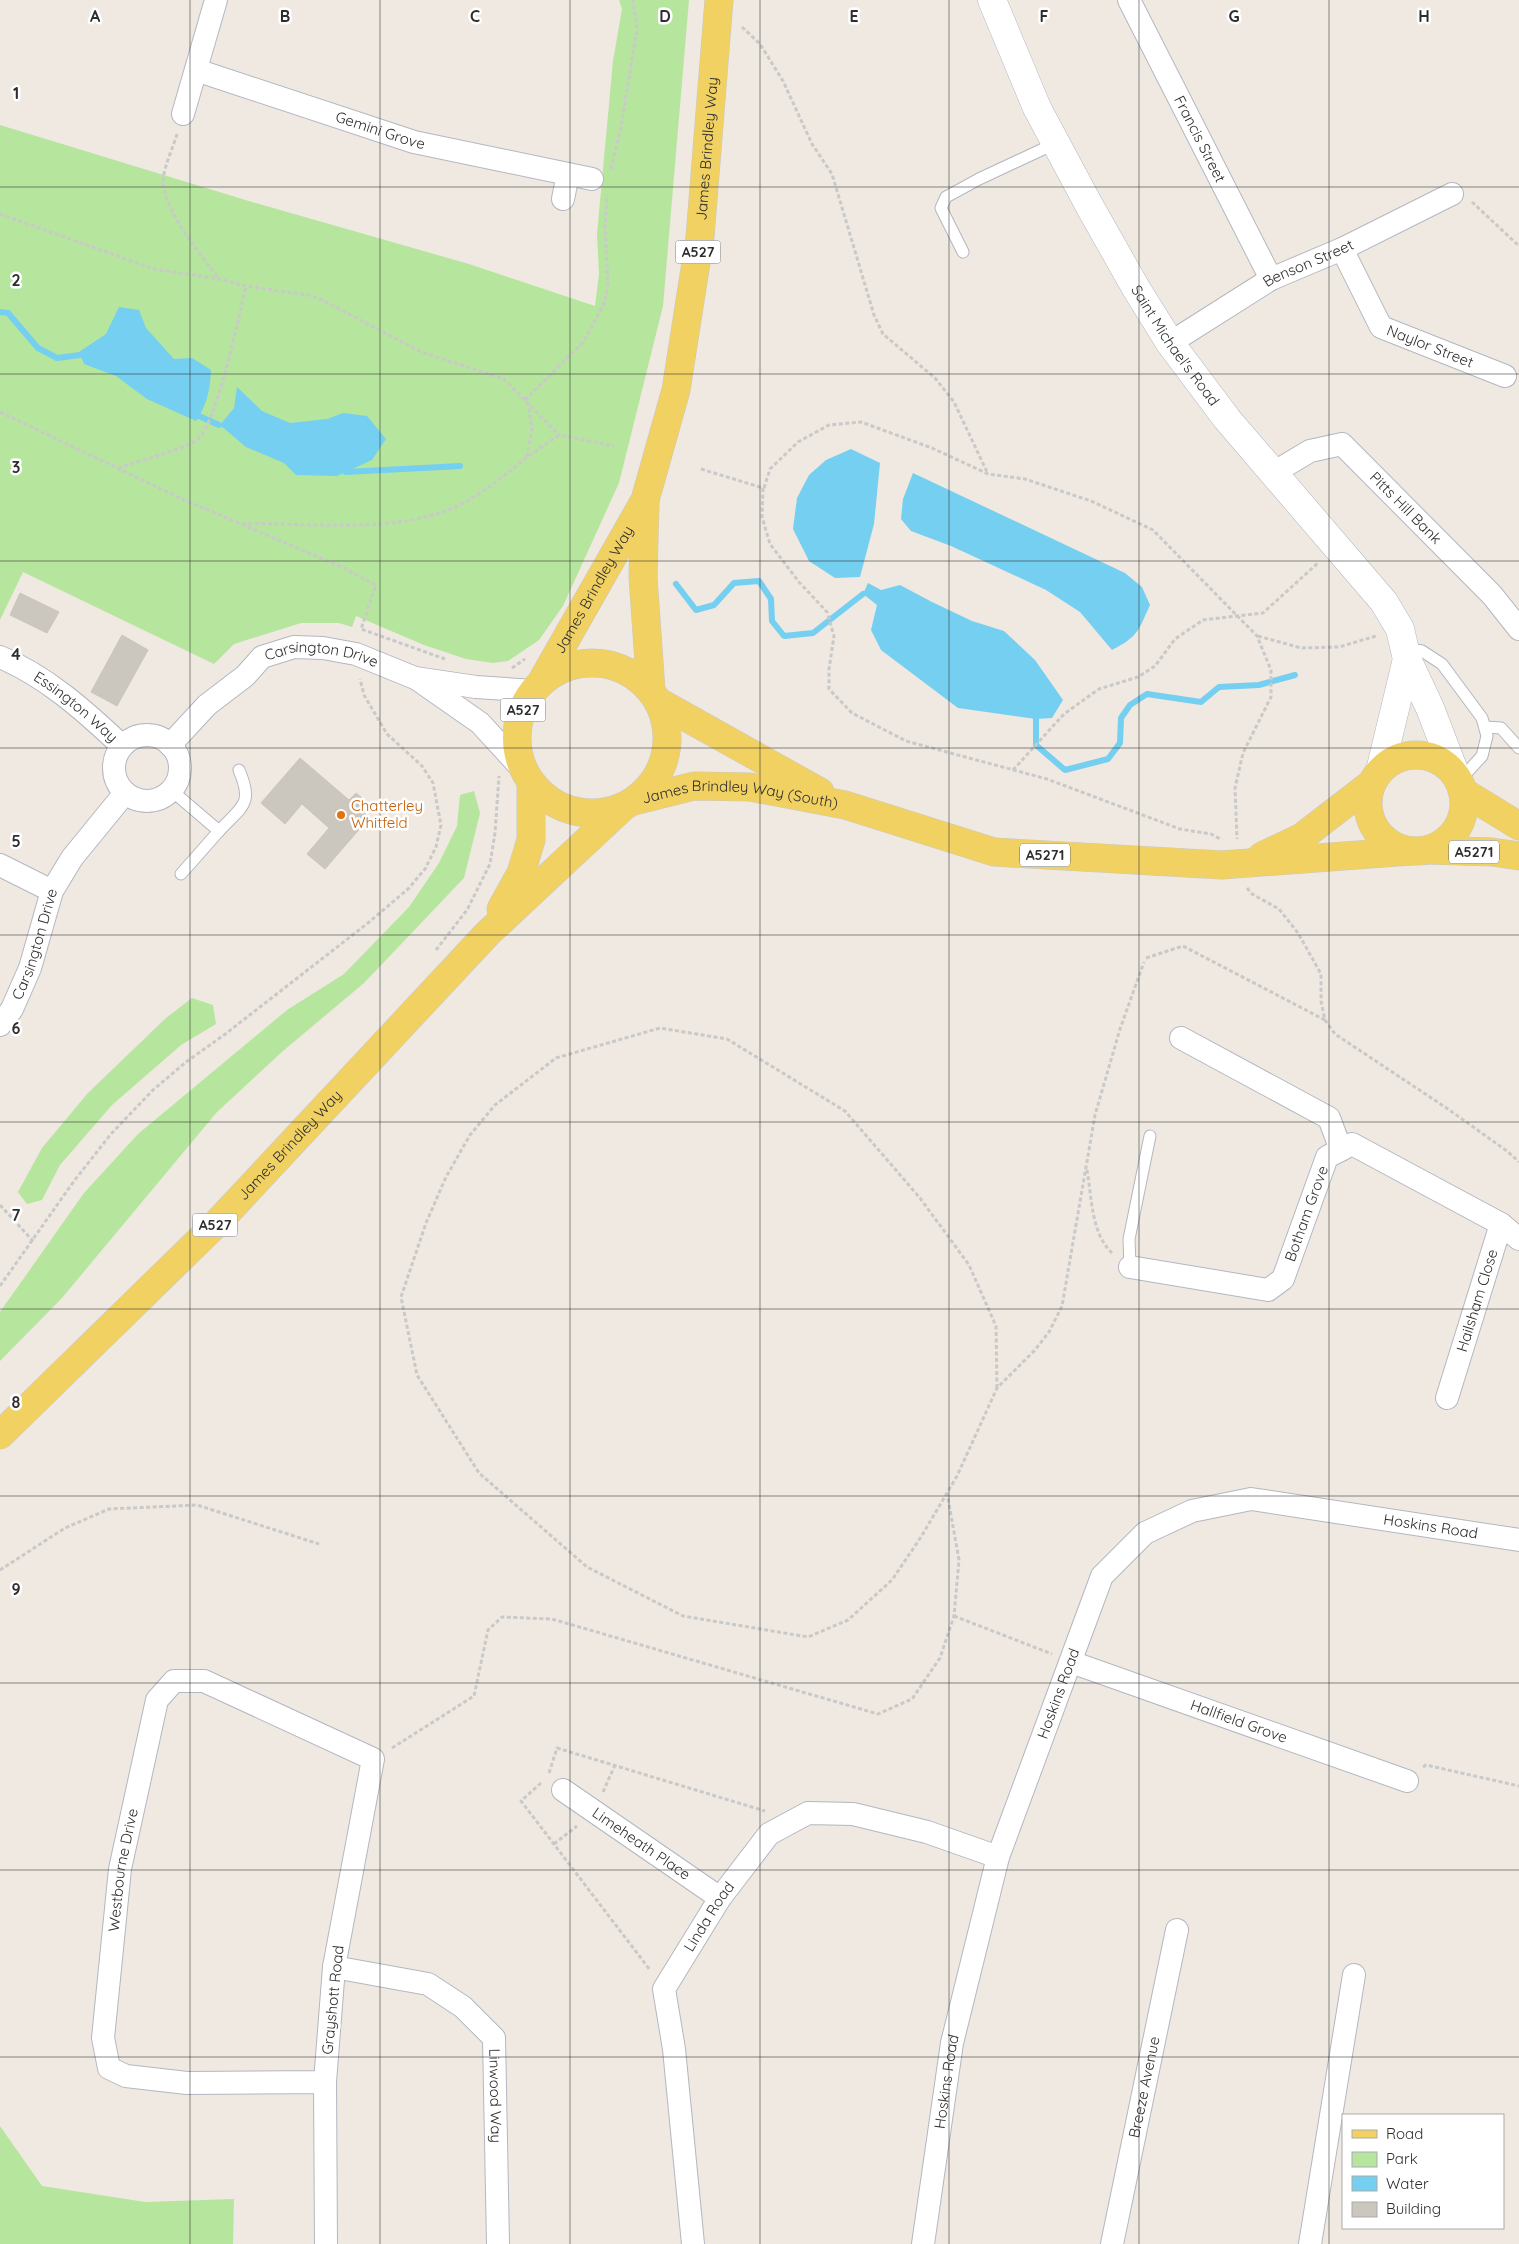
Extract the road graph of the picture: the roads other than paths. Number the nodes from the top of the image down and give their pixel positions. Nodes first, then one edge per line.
1 (216, 0) edge
2 (992, 0) edge
3 (1129, 0) edge
4 (719, 3) edge
5 (196, 70) junction
6 (183, 114) road end
7 (1056, 143) junction
8 (568, 174) junction
9 (603, 180) road end
10 (1452, 194) road end
11 (563, 199) dead end
12 (1342, 249) junction
13 (963, 252) dead end
14 (1271, 279) junction
15 (1170, 343) junction
16 (1505, 376) dead end
17 (1273, 473) junction
18 (645, 500) junction
19 (1519, 629) edge
20 (1404, 645) junction
21 (0, 657) edge
22 (415, 678) junction
23 (538, 686) junction
24 (655, 696) junction
25 (1485, 727) junction
26 (170, 745) junction
27 (122, 746) junction
28 (1519, 748) edge
29 (239, 770) dead end
30 (527, 777) junction
31 (1376, 777) junction
32 (1459, 782) junction
33 (172, 790) junction
34 (125, 793) junction
35 (628, 804) junction
36 (845, 805) junction
37 (1514, 820) edge
38 (220, 831) junction
39 (1420, 850) junction
40 (1519, 856) edge
41 (1243, 858) junction
42 (0, 865) edge
43 (181, 874) dead end
44 (52, 891) junction
45 (488, 933) junction
46 (0, 1025) edge
47 (1181, 1038) dead end
48 (1150, 1136) dead end
49 (1340, 1150) junction
50 (1501, 1224) junction
51 (1519, 1239) edge
52 (1130, 1267) joint
53 (1447, 1398) dead end
54 (0, 1435) edge
55 (1519, 1540) edge
56 (1071, 1662) junction
57 (373, 1759) joint
58 (1407, 1781) road end
59 (563, 1790) dead end
60 (998, 1858) junction
61 (720, 1898) junction
62 (1177, 1930) dead end
63 (334, 1966) junction
64 (1354, 1975) dead end
65 (325, 2082) junction
66 (326, 2244) edge
67 (498, 2244) edge
68 (693, 2244) edge
69 (923, 2244) edge
70 (1112, 2244) edge
71 (1310, 2244) edge

1 - 5 street
2 - 7 street, Saint Michael's Road
3 - 14 street, Francis Street
4 - 18 main road, James Brindley Way / A527
5 - 6 street
5 - 8 street, Gemini Grove
7 - 13 lane
7 - 15 street, Saint Michael's Road
8 - 9 street, Gemini Grove
8 - 11 street
10 - 12 street, Benson Street
12 - 14 street, Benson Street
12 - 16 street, Naylor Street
14 - 15 street, Benson Street
15 - 17 street, Saint Michael's Road
17 - 19 street, Pitts Hill Bank
17 - 20 street, Saint Michael's Road
18 - 23 main road, James Brindley Way / A527
18 - 24 main road, James Brindley Way / A527
20 - 25 lane
20 - 31 street
20 - 32 street, Saint Michael's Road
21 - 27 street, Essington Way
22 - 23 street, Carsington Drive
22 - 26 street, Carsington Drive
22 - 30 street, Carsington Drive
23 - 24 main road, A527
23 - 30 main road, A527
24 - 35 main road, A527
24 - 36 main road, James Brindley Way (South) / A5271
25 - 28 lane
25 - 32 lane
26 - 27 street
26 - 33 street
27 - 34 street
29 - 38 lane
30 - 35 main road
30 - 45 main road, James Brindley Way / A527
31 - 32 main road
31 - 39 main road
31 - 41 main road, James Brindley Way (South) / A5271
32 - 37 main road, A5271
32 - 39 main road
33 - 34 street
33 - 38 lane
34 - 44 street, Carsington Drive
35 - 36 main road, James Brindley Way (South) / A5271
35 - 45 main road, James Brindley Way / A527
36 - 41 main road, James Brindley Way (South) / A5271
38 - 43 lane
39 - 40 main road, A5271
39 - 41 main road, James Brindley Way (South) / A5271
42 - 44 street
44 - 46 street, Carsington Drive
45 - 54 main road, James Brindley Way / A527
47 - 49 street
48 - 52 lane
49 - 50 street, Botham Grove
49 - 52 street, Botham Grove
50 - 51 street, Hailsham Close
50 - 53 street, Hailsham Close
55 - 56 street, Hoskins Road
56 - 58 street, Hallfield Grove
56 - 60 street, Hoskins Road
57 - 63 street, Grayshott Road
57 - 65 street, Westbourne Drive
59 - 61 street, Limeheath Place
60 - 61 street, Linda Road
60 - 69 street, Hoskins Road
61 - 68 street, Linda Road
62 - 70 street, Breeze Avenue
63 - 65 street, Grayshott Road
63 - 67 street, Linwood Way
64 - 71 street
65 - 66 street, Grayshott Road

